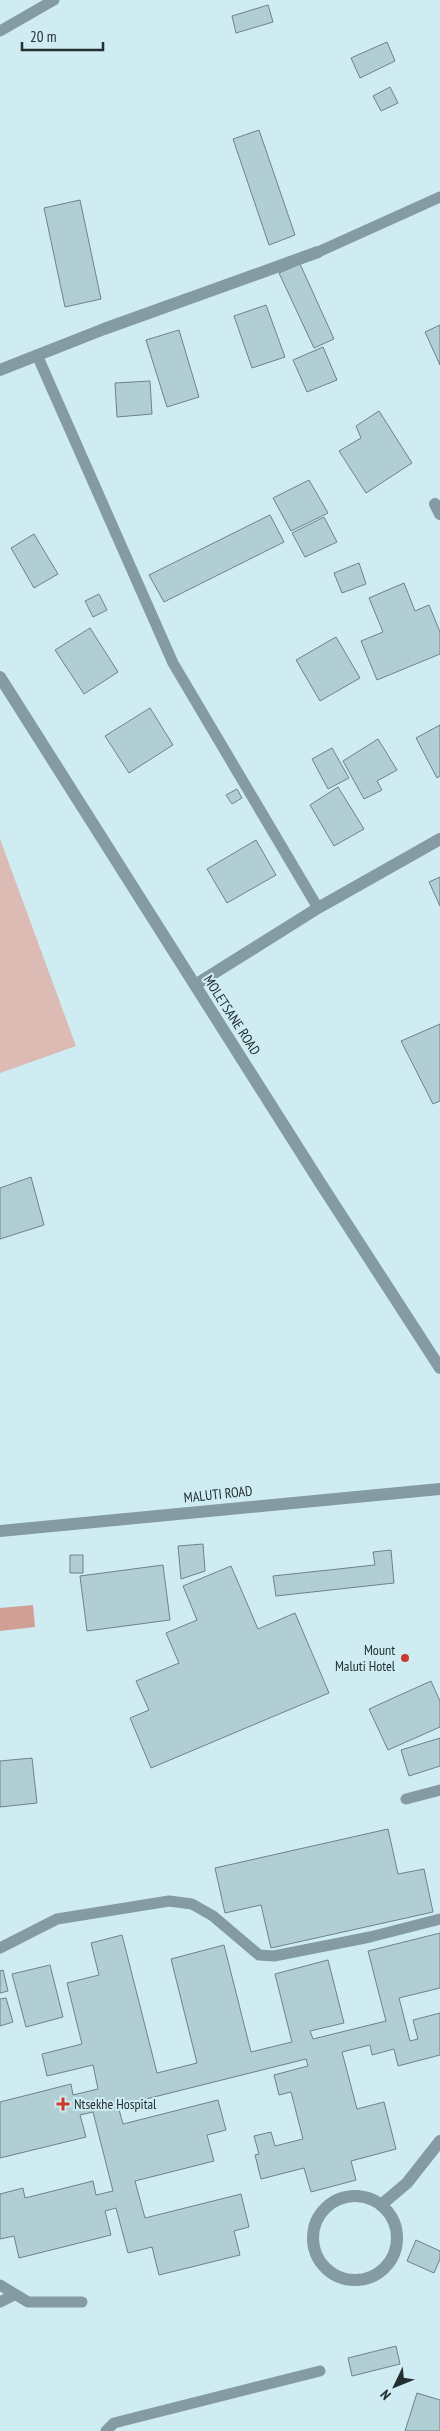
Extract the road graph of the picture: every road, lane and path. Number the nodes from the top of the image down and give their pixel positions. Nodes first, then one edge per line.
1 (54, 0) edge
2 (0, 31) edge
3 (440, 196) edge
4 (318, 252) joint
5 (38, 356) junction
6 (0, 370) edge
7 (0, 677) edge
8 (440, 839) edge
9 (318, 908) junction
10 (195, 985) junction
11 (440, 1368) edge
12 (440, 1489) edge
13 (0, 1531) edge
14 (440, 1790) edge
15 (406, 1799) dead end
16 (440, 1919) edge
17 (0, 1948) edge
18 (440, 2141) edge
19 (381, 2205) junction
20 (0, 2285) edge
21 (14, 2294) junction
22 (0, 2302) edge
23 (82, 2302) dead end
24 (320, 2371) dead end
25 (106, 2431) edge

1 - 2 lane
3 - 4 lane
4 - 5 street
5 - 6 street
5 - 9 lane
7 - 10 street, MOLETSANE ROAD
8 - 9 street
9 - 10 street
10 - 11 street, MOLETSANE ROAD
12 - 13 street, MALUTI ROAD
14 - 15 lane
16 - 17 lane
18 - 19 street
19 - 19 street
20 - 21 lane
21 - 22 lane
21 - 23 lane
24 - 25 lane

